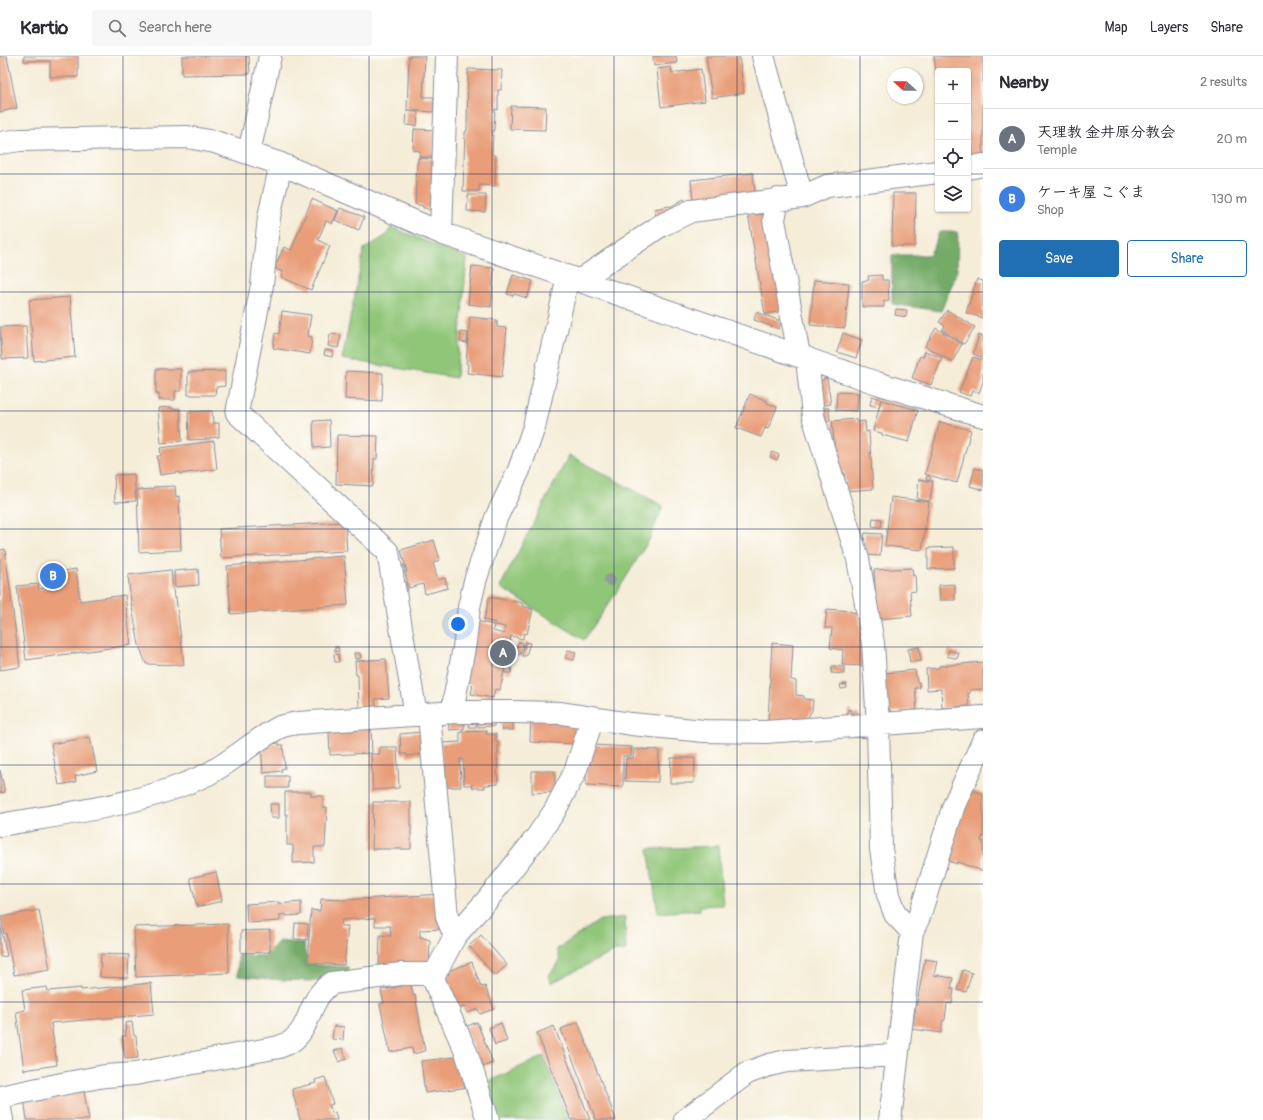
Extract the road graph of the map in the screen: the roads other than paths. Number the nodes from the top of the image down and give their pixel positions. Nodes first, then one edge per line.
1 (270, 56) edge
2 (447, 56) edge
3 (763, 56) edge
4 (0, 143) edge
5 (249, 153) junction
6 (282, 164) junction
7 (983, 165) edge
8 (971, 167) edge
9 (935, 172) edge
10 (802, 197) junction
11 (778, 199) junction
12 (441, 233) junction
13 (573, 279) junction
14 (803, 357) junction
15 (983, 416) edge
16 (455, 712) junction
17 (422, 715) junction
18 (594, 717) junction
19 (983, 717) edge
20 (878, 725) junction
21 (983, 741) edge
22 (0, 825) edge
23 (912, 932) junction
24 (455, 936) junction
25 (431, 974) junction
26 (897, 1055) junction
27 (0, 1097) edge
28 (0, 1108) edge
29 (2, 1120) edge
30 (488, 1120) edge
31 (685, 1120) edge
32 (890, 1120) edge

1 - 5 street
2 - 12 street
3 - 10 street
4 - 5 street
5 - 6 street
6 - 12 street
6 - 17 street
7 - 8 street
9 - 10 street
10 - 11 street
11 - 13 street
11 - 14 street
12 - 13 street
13 - 14 street
13 - 16 street
14 - 15 street
14 - 20 street
16 - 17 street
16 - 18 street
17 - 22 street
17 - 24 street
18 - 20 street
18 - 24 street
19 - 20 street
20 - 23 street
21 - 23 street
23 - 26 street
24 - 25 street
25 - 27 street
25 - 30 street
26 - 31 street
26 - 32 street
28 - 29 street

